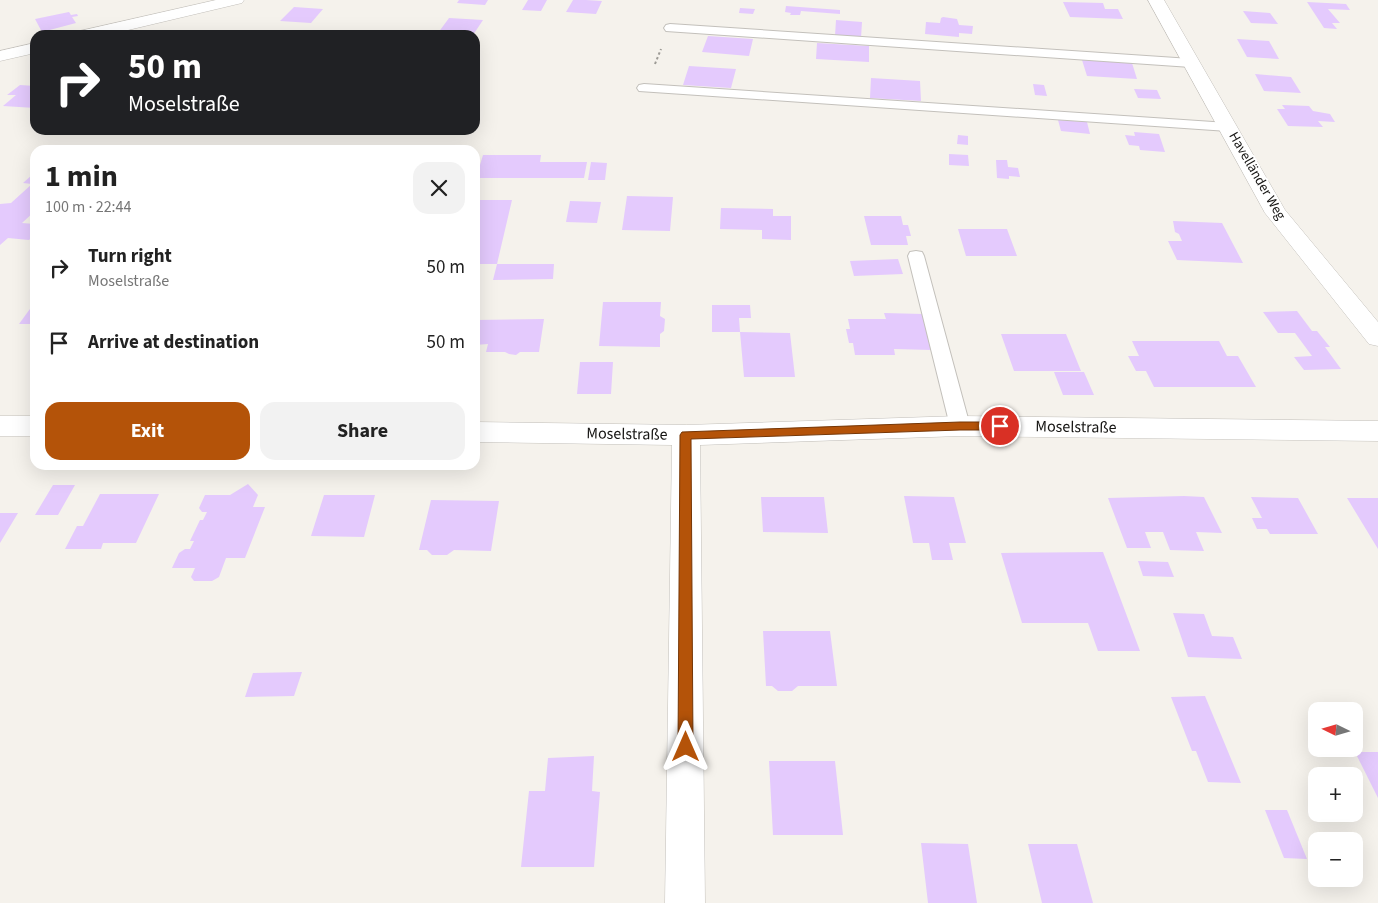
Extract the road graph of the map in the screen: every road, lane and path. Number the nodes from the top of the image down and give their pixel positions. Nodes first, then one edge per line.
1 (236, 0) edge
2 (1156, 0) edge
3 (670, 28) joint
4 (107, 30) edge
5 (30, 49) edge
6 (0, 56) edge
7 (1191, 63) junction
8 (644, 88) joint
9 (1228, 127) junction
10 (916, 256) dead end
11 (1378, 338) edge
12 (0, 426) edge
13 (30, 426) edge
14 (960, 426) junction
15 (1378, 431) edge
16 (480, 432) edge
17 (686, 435) junction
18 (685, 903) edge

1 - 4 street
2 - 7 street, Havelländer Weg
3 - 7 lane
3 - 8 path
5 - 6 street
7 - 9 street, Havelländer Weg
8 - 9 lane
9 - 11 street, Havelländer Weg
10 - 14 lane
12 - 13 street
14 - 15 street, Moselstraße
14 - 17 street, Moselstraße
16 - 17 street, Moselstraße
17 - 18 street

